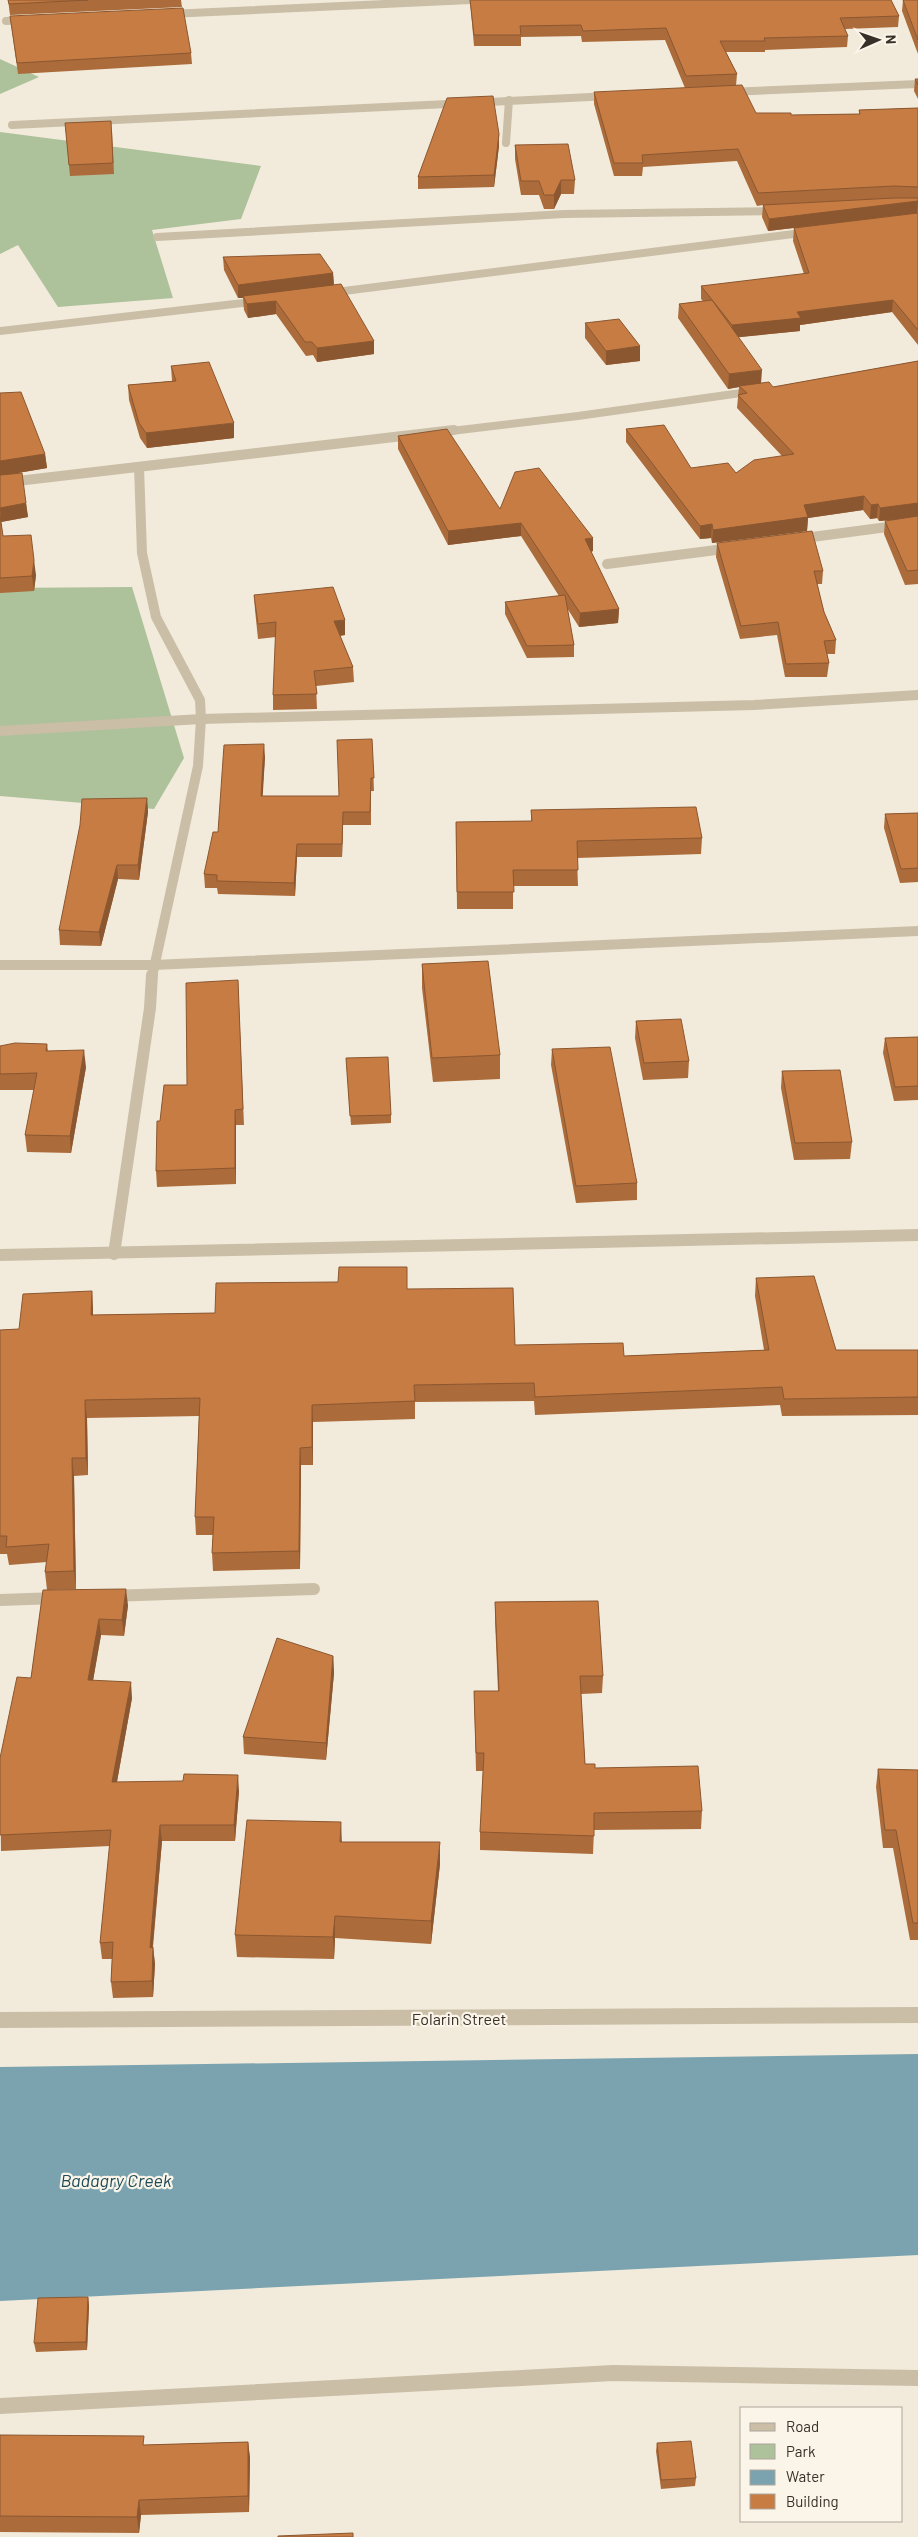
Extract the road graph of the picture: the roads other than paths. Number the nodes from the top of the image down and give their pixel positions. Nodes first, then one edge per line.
1 (471, 0) edge
2 (163, 14) edge
3 (36, 20) edge
4 (6, 21) dead end
5 (918, 84) edge
6 (719, 92) edge
7 (619, 96) edge
8 (509, 100) junction
9 (12, 125) dead end
10 (506, 143) dead end
11 (790, 211) edge
12 (820, 230) edge
13 (157, 237) dead end
14 (317, 294) edge
15 (268, 300) edge
16 (0, 331) edge
17 (763, 390) edge
18 (139, 467) junction
19 (0, 483) edge
20 (918, 523) edge
21 (782, 541) edge
22 (743, 546) edge
23 (608, 564) dead end
24 (918, 695) edge
25 (201, 719) junction
26 (0, 732) edge
27 (918, 931) edge
28 (0, 965) edge
29 (153, 965) junction
30 (918, 1235) edge
31 (114, 1254) junction
32 (0, 1255) edge
33 (314, 1589) dead end
34 (98, 1596) edge
35 (69, 1597) edge
36 (0, 1600) edge
37 (918, 2015) edge
38 (0, 2020) edge
39 (918, 2378) edge
40 (0, 2406) edge

1 - 2 street
3 - 4 street
5 - 6 street
7 - 8 street
8 - 9 street
8 - 10 street
11 - 13 street
12 - 14 street
15 - 16 street
17 - 18 street
18 - 19 street
18 - 25 street
20 - 21 street
22 - 23 street
24 - 25 street
25 - 26 street
25 - 29 street
27 - 29 street
28 - 29 street
29 - 31 street
30 - 31 street
31 - 32 street
33 - 34 street
35 - 36 street
37 - 38 street, Folarin Street
39 - 40 street

